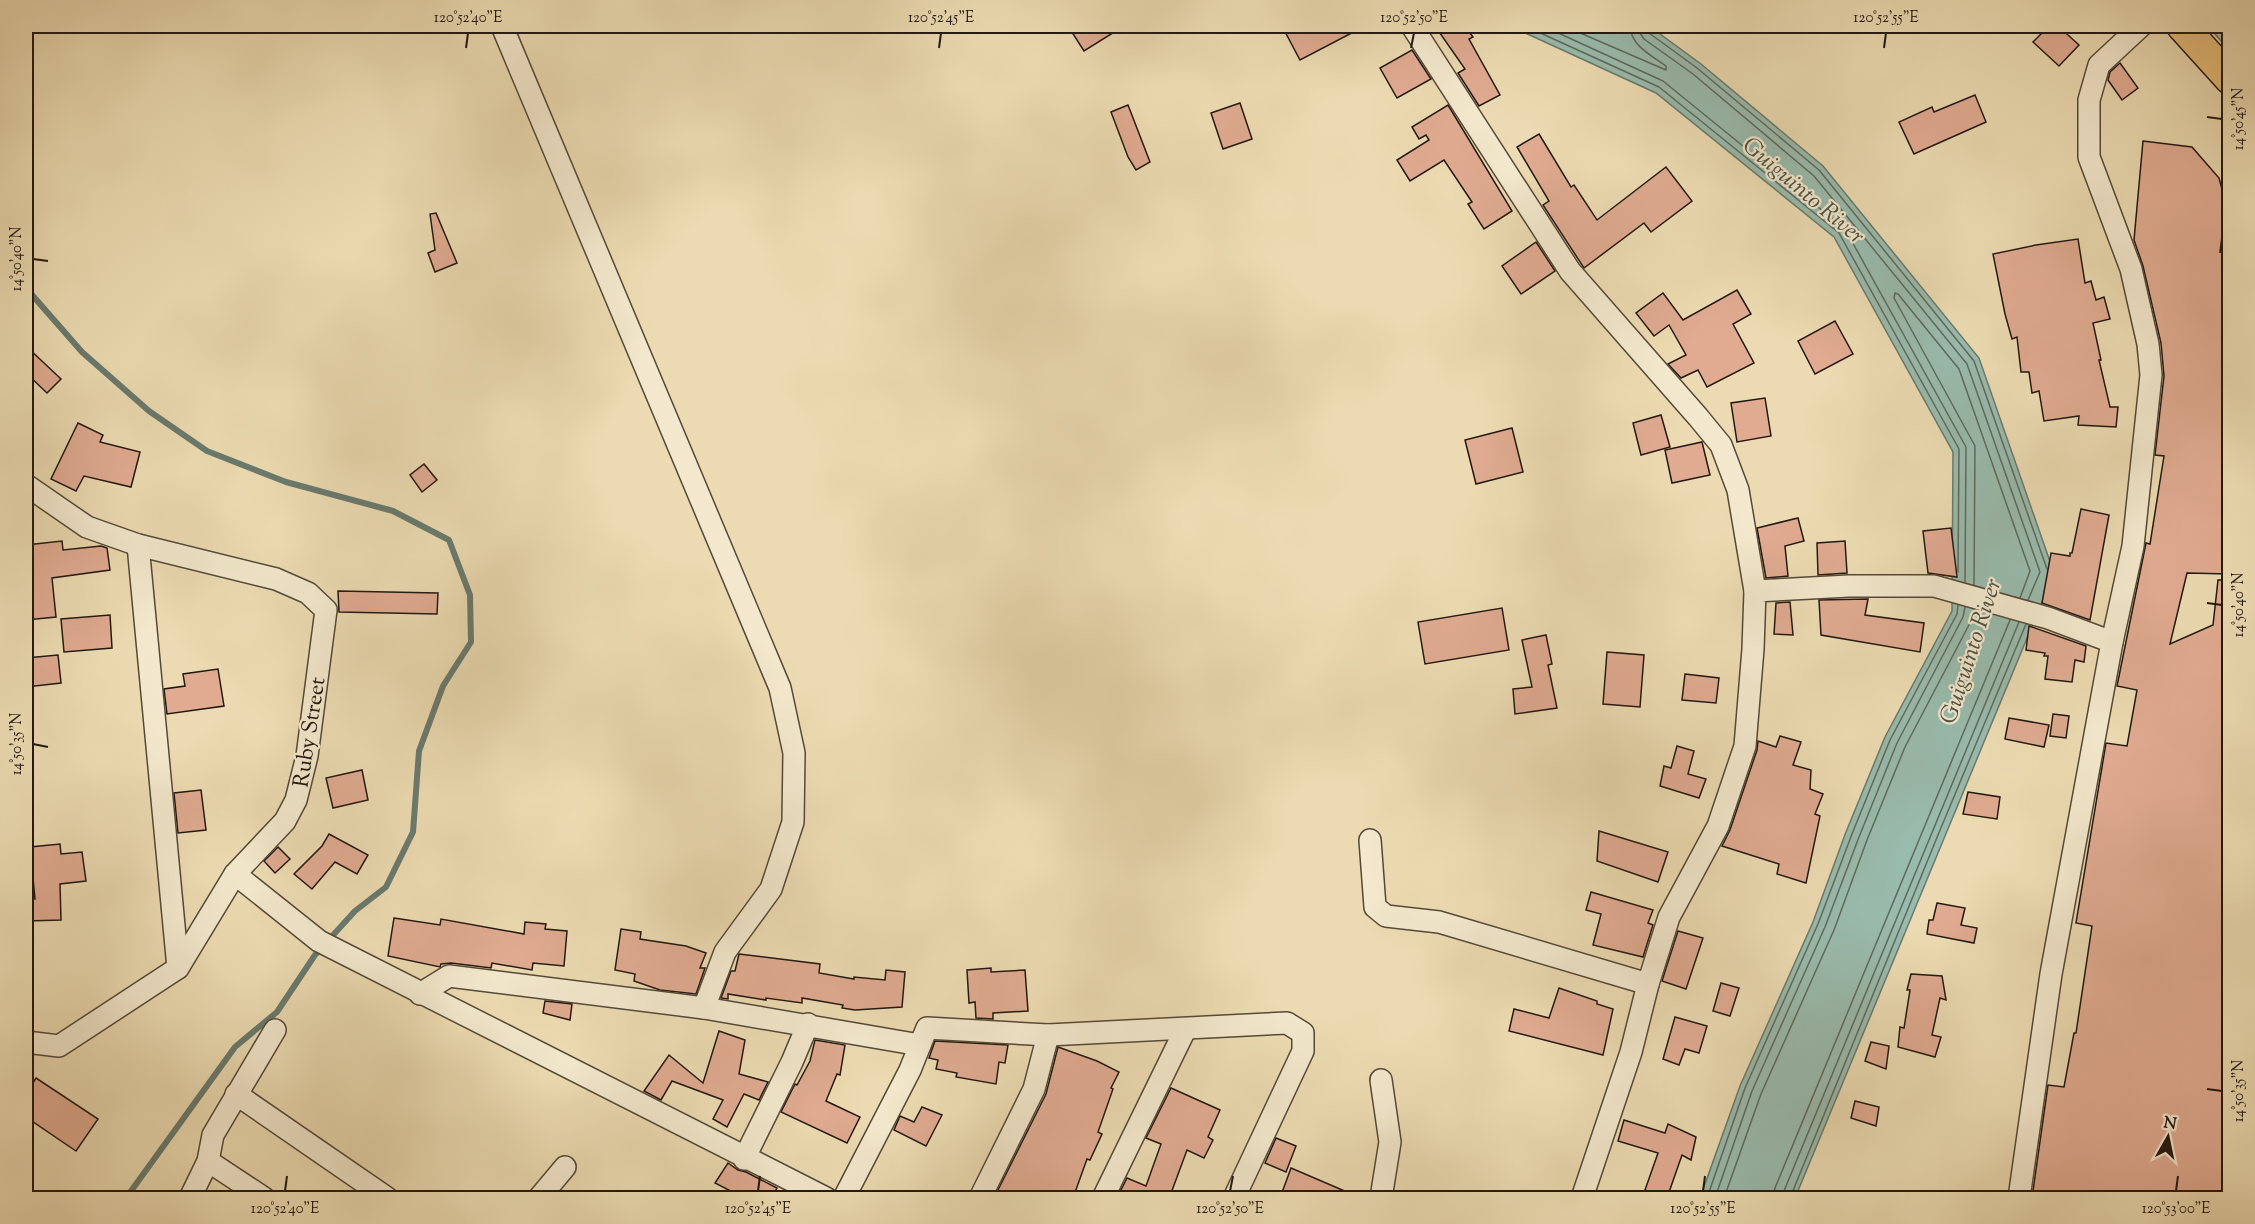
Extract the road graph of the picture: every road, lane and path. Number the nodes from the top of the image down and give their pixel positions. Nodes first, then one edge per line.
1 (502, 26) edge
2 (1412, 26) edge
3 (2141, 26) edge
4 (2182, 26) edge
5 (2229, 79) edge
6 (26, 485) edge
7 (138, 545) junction
8 (1755, 591) junction
9 (2112, 642) junction
10 (1370, 840) dead end
11 (235, 874) junction
12 (178, 968) junction
13 (1648, 984) junction
14 (420, 994) junction
15 (704, 1008) junction
16 (808, 1024) junction
17 (275, 1030) dead end
18 (1185, 1030) junction
19 (26, 1033) edge
20 (1048, 1035) junction
21 (26, 1043) edge
22 (920, 1045) junction
23 (1381, 1080) dead end
24 (236, 1094) junction
25 (744, 1159) junction
26 (208, 1161) junction
27 (565, 1167) dead end
28 (190, 1198) edge
29 (264, 1198) edge
30 (387, 1198) edge
31 (539, 1198) edge
32 (826, 1198) edge
33 (843, 1198) edge
34 (980, 1198) edge
35 (1103, 1198) edge
36 (1234, 1198) edge
37 (1381, 1198) edge
38 (1582, 1198) edge
39 (2019, 1198) edge

1 - 15 street
2 - 8 street
3 - 9 street
4 - 5 highway
6 - 7 street, Ruby Street
7 - 11 street, Ruby Street
7 - 12 street
8 - 9 street
8 - 13 street
9 - 39 street
10 - 13 street
11 - 12 street, Ruby Street
11 - 14 street
12 - 21 street, Ruby Street
13 - 38 street
14 - 15 street
14 - 25 street
15 - 16 street
16 - 22 street
16 - 25 street
17 - 24 street
18 - 20 street
18 - 35 street
18 - 36 street
19 - 21 street
20 - 22 street
20 - 34 street
22 - 33 street
23 - 37 street
24 - 26 street
24 - 30 street
25 - 32 street
26 - 28 street
26 - 29 street
27 - 31 street

